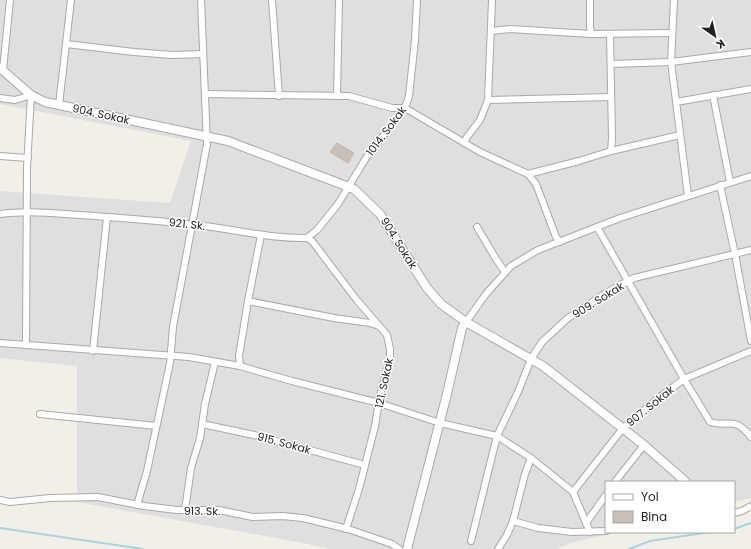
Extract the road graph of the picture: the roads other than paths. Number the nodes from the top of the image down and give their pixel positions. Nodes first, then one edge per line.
1 (10, 0) edge
2 (70, 0) edge
3 (201, 0) edge
4 (272, 0) edge
5 (339, 0) edge
6 (417, 0) edge
7 (492, 0) edge
8 (590, 0) edge
9 (674, 0) edge
10 (491, 31) junction
11 (672, 33) junction
12 (591, 34) junction
13 (610, 34) junction
14 (66, 44) junction
15 (751, 52) edge
16 (203, 54) junction
17 (671, 62) junction
18 (611, 64) junction
19 (2, 69) edge
20 (751, 89) edge
21 (205, 94) junction
22 (31, 95) junction
23 (713, 95) junction
24 (279, 96) junction
25 (337, 96) junction
26 (611, 97) junction
27 (0, 98) edge
28 (488, 100) junction
29 (676, 102) junction
30 (59, 105) junction
31 (405, 108) junction
32 (680, 135) junction
33 (206, 136) junction
34 (464, 143) junction
35 (611, 151) junction
36 (0, 156) edge
37 (28, 158) junction
38 (528, 174) junction
39 (751, 176) edge
40 (730, 182) junction
41 (720, 185) junction
42 (348, 187) junction
43 (688, 196) junction
44 (27, 213) junction
45 (0, 214) edge
46 (107, 217) junction
47 (193, 224) junction
48 (477, 227) dead end
49 (597, 227) junction
50 (261, 235) junction
51 (307, 238) junction
52 (560, 242) junction
53 (751, 250) edge
54 (735, 254) junction
55 (506, 272) junction
56 (629, 281) junction
57 (248, 301) junction
58 (466, 322) junction
59 (379, 326) junction
60 (751, 341) edge
61 (0, 343) edge
62 (26, 346) junction
63 (93, 351) junction
64 (751, 351) edge
65 (170, 356) junction
66 (531, 359) junction
67 (215, 362) junction
68 (240, 366) junction
69 (684, 379) junction
70 (379, 403) junction
71 (40, 414) dead end
72 (440, 423) junction
73 (202, 424) junction
74 (156, 426) junction
75 (623, 428) junction
76 (497, 436) junction
77 (751, 437) edge
78 (644, 445) junction
79 (531, 458) junction
80 (365, 465) junction
81 (616, 481) edge
82 (685, 481) edge
83 (573, 492) junction
84 (605, 496) edge
85 (0, 500) edge
86 (137, 505) junction
87 (751, 506) edge
88 (185, 510) junction
89 (735, 513) edge
90 (513, 521) junction
91 (586, 523) junction
92 (346, 529) junction
93 (605, 531) edge
94 (590, 532) junction
95 (471, 541) dead end
96 (399, 549) edge
97 (407, 549) edge
98 (498, 549) edge

1 - 19 street
2 - 14 street
3 - 16 street
4 - 24 street
5 - 25 street
6 - 31 street, 1014. Sokak
7 - 10 street
8 - 12 street
9 - 11 street
10 - 12 street
10 - 28 street
11 - 13 street
11 - 17 street
12 - 13 street
13 - 18 street
14 - 16 street
14 - 30 street
15 - 17 street
16 - 21 street
17 - 18 street
17 - 29 street
18 - 26 street
19 - 22 street, 904. Sokak
20 - 23 street
21 - 24 street
21 - 33 street
22 - 27 street
22 - 30 street, 904. Sokak
22 - 37 street
23 - 29 street
23 - 40 street
24 - 25 street
25 - 31 street
26 - 28 street
26 - 35 street
28 - 34 street
29 - 32 street
30 - 33 street, 904. Sokak
31 - 34 street
31 - 42 street, 1014. Sokak
32 - 35 street
32 - 43 street
33 - 42 street, 904. Sokak
33 - 47 street
34 - 38 street
35 - 38 street
36 - 37 street
37 - 44 street
38 - 52 street
39 - 40 street
40 - 41 street
41 - 43 street
41 - 54 street
42 - 51 street
42 - 58 street, 904. Sokak
43 - 49 street
44 - 45 street, 921. Sk.
44 - 46 street, 921. Sk.
44 - 62 street
46 - 47 street, 921. Sk.
46 - 63 street
47 - 50 street, 921. Sk.
47 - 65 street
48 - 55 street
49 - 52 street
49 - 56 street
50 - 51 street, 921. Sk.
50 - 57 street
51 - 59 street, 121. Sokak
52 - 55 street
53 - 54 street, 909. Sokak
54 - 56 street, 909. Sokak
54 - 60 street
55 - 58 street
56 - 66 street, 909. Sokak
56 - 69 street
57 - 59 street
57 - 68 street
58 - 66 street, 904. Sokak
58 - 72 street
59 - 70 street, 121. Sokak
61 - 62 street
62 - 63 street
63 - 65 street
64 - 69 street, 907. Sokak
65 - 67 street
65 - 74 street
66 - 75 street, 904. Sokak
66 - 76 street, 909. Sokak
67 - 68 street
67 - 73 street
68 - 70 street
69 - 75 street, 907. Sokak
69 - 77 street
70 - 72 street
70 - 80 street, 121. Sokak
71 - 74 street
72 - 76 street
72 - 97 street
73 - 80 street, 915. Sokak
73 - 88 street
74 - 86 street
75 - 78 street, 904. Sokak
75 - 83 street, 907. Sokak
76 - 79 street
76 - 95 street, 909. Sokak
78 - 81 street
78 - 82 street, 904. Sokak
79 - 83 street
79 - 90 street
80 - 92 street, 121. Sokak
83 - 91 street
84 - 91 street
85 - 86 street, 913. Sk.
86 - 88 street, 913. Sk.
87 - 89 street
88 - 92 street, 913. Sk.
90 - 94 street
90 - 98 street
91 - 94 street
92 - 96 street, 913. Sk.
93 - 94 street

